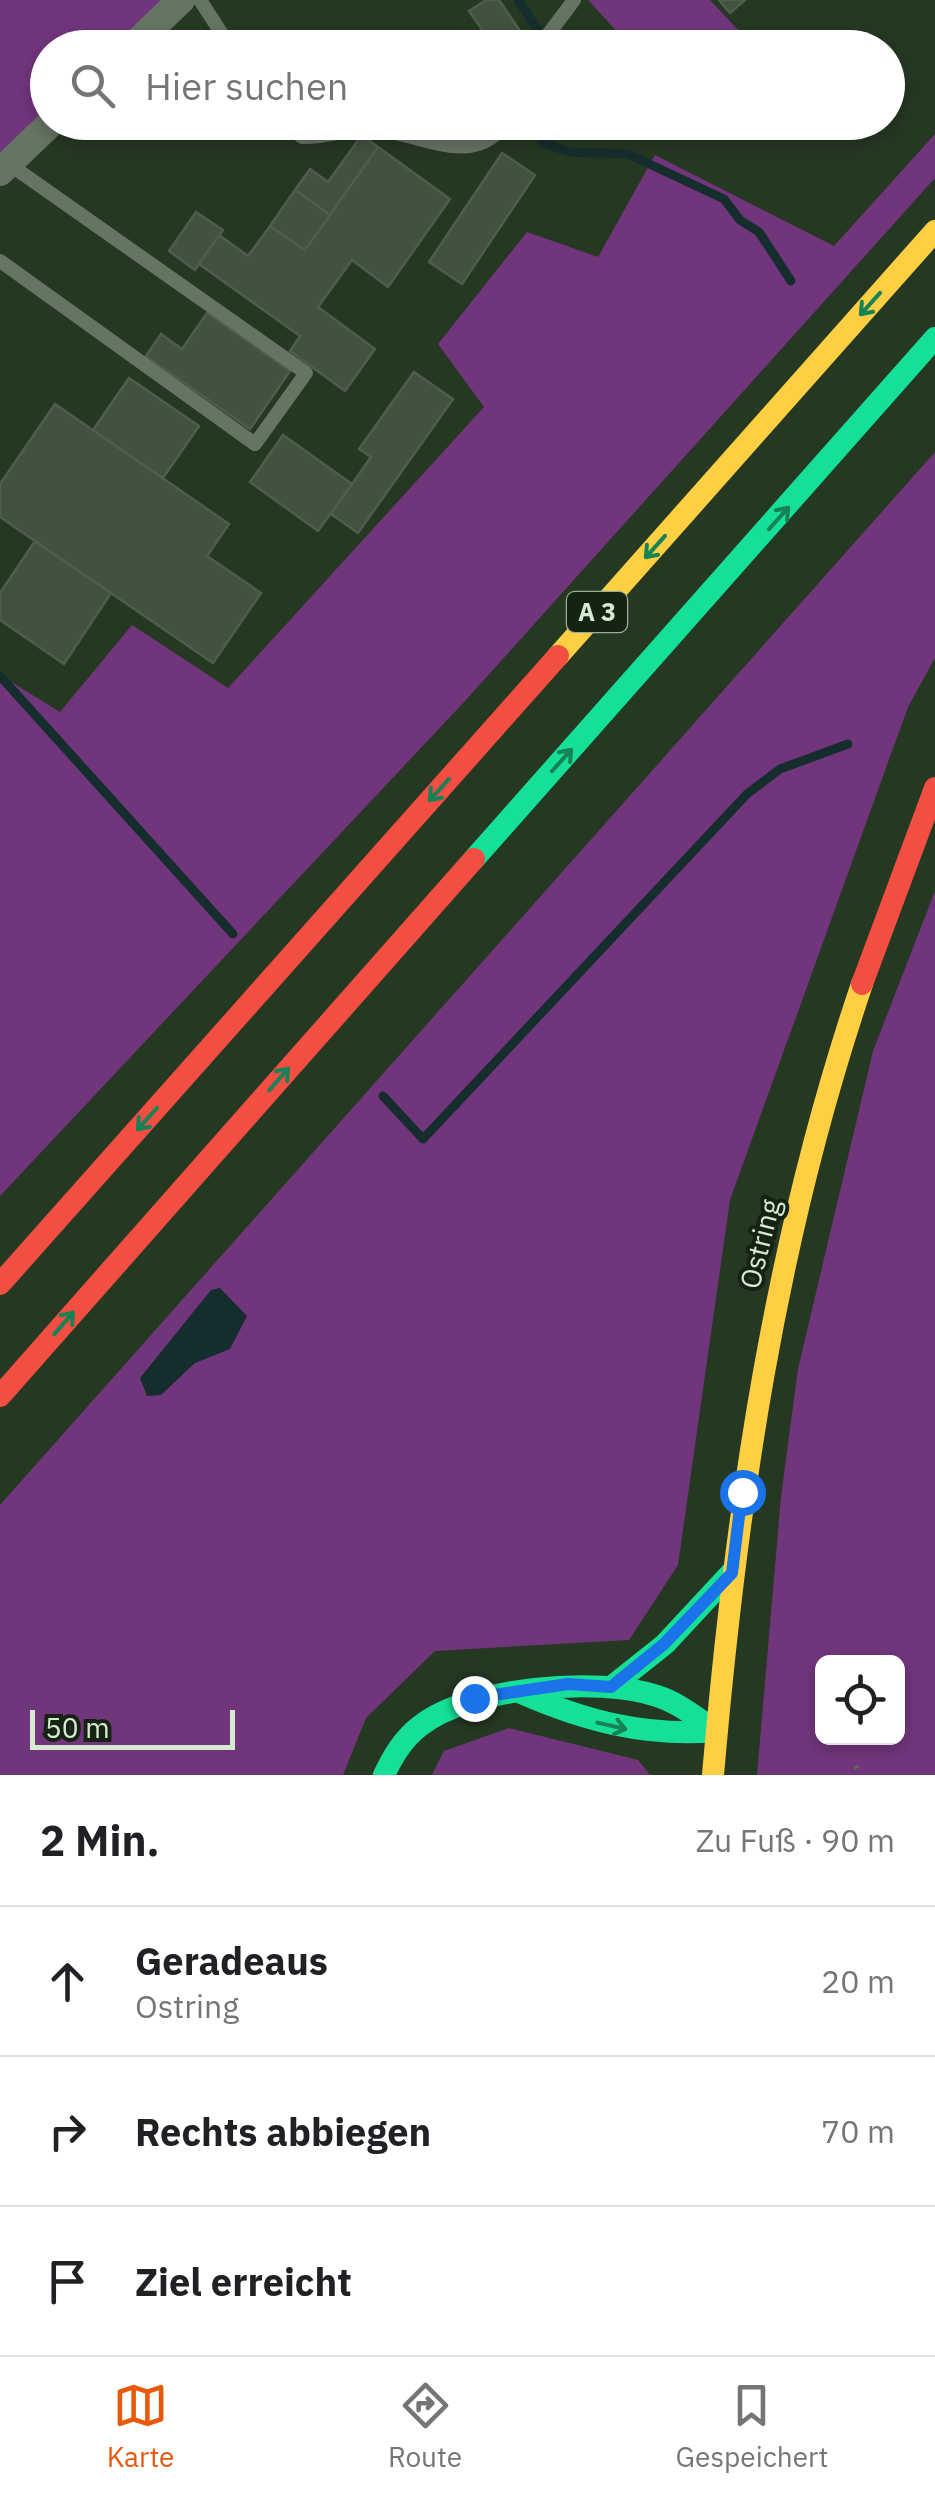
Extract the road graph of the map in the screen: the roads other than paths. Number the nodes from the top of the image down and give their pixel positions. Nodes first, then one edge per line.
1 (181, 0) edge
2 (200, 0) edge
3 (574, 0) edge
4 (150, 30) edge
5 (219, 30) edge
6 (552, 30) edge
7 (33, 140) edge
8 (426, 140) edge
9 (489, 140) edge
10 (4, 168) edge
11 (935, 231) edge
12 (0, 261) edge
13 (935, 338) edge
14 (935, 788) edge
15 (259, 994) junction
16 (172, 1055) dead end
17 (0, 1284) edge
18 (0, 1396) edge
19 (732, 1573) junction
20 (611, 1687) junction
21 (521, 1693) junction
22 (716, 1731) junction
23 (384, 1775) edge
24 (713, 1775) edge

1 - 4 street
2 - 5 lane
3 - 6 lane
7 - 10 street
8 - 9 lane
10 - 12 lane
11 -> 15 main road, A 3
18 -> 13 main road, A 3
14 - 19 main road, Ostring
15 - 16 main road
15 -> 17 main road, A 3
19 - 20 main road
19 - 22 main road, Ostring
20 - 21 main road
20 - 22 main road
21 -> 22 main road
21 - 23 main road
22 - 24 main road, Ostring

